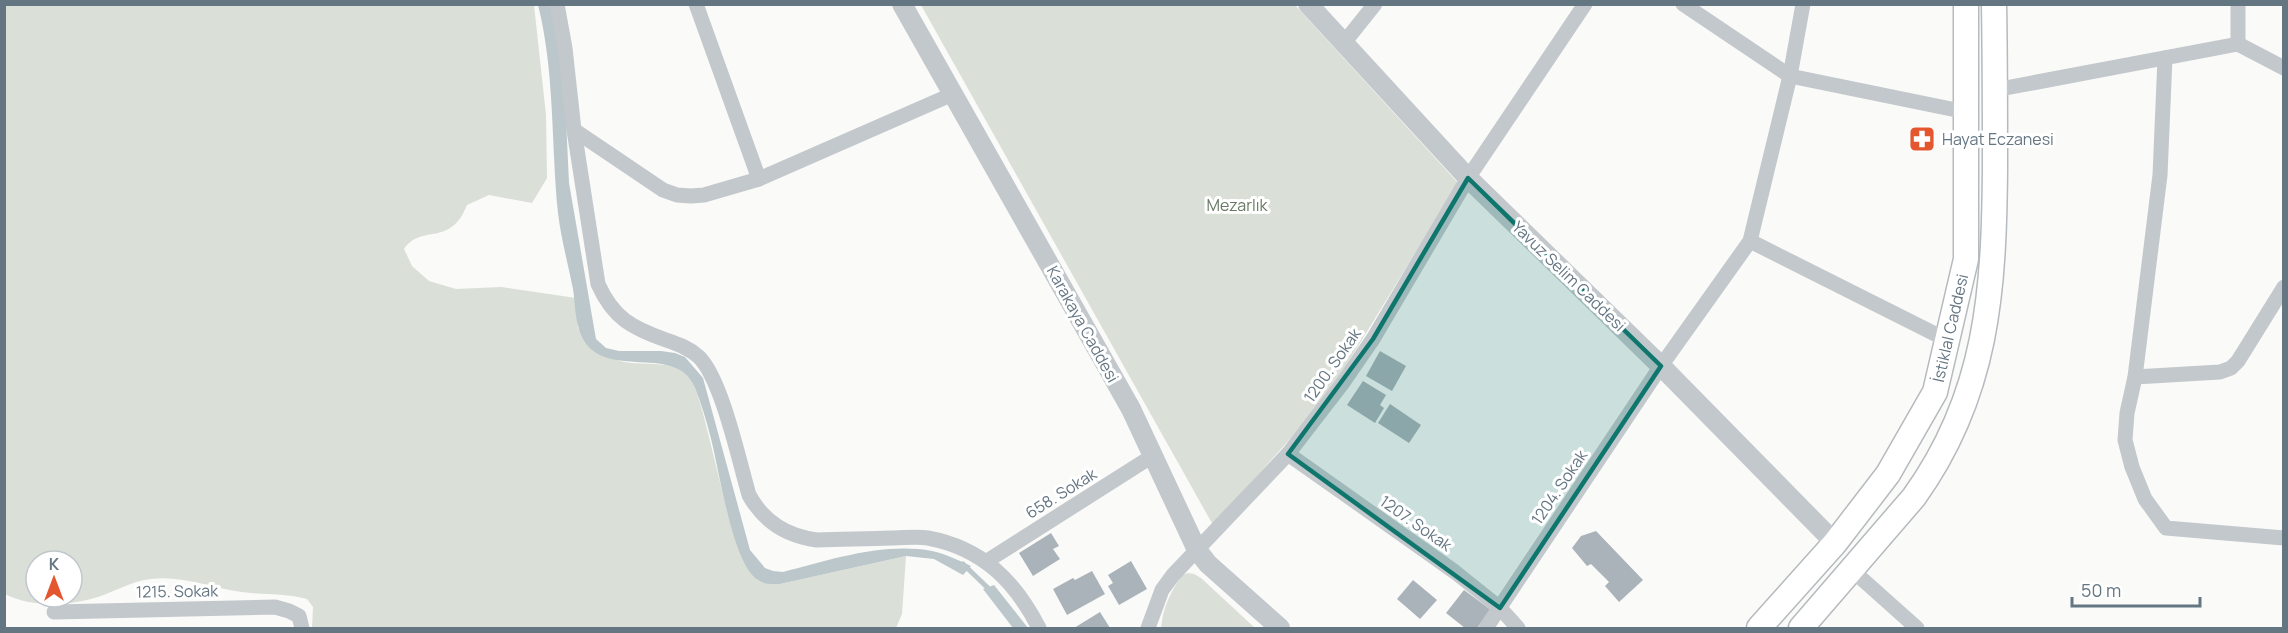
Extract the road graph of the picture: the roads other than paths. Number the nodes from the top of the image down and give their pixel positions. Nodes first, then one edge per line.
1 (557, 4) edge
2 (696, 4) edge
3 (902, 4) edge
4 (1308, 4) edge
5 (1375, 4) edge
6 (1584, 4) edge
7 (1683, 4) edge
8 (1803, 4) edge
9 (1966, 4) edge
10 (1994, 4) edge
11 (2238, 4) edge
12 (1343, 44) junction
13 (2238, 44) junction
14 (2165, 58) junction
15 (2283, 68) edge
16 (1790, 76) junction
17 (1995, 90) junction
18 (953, 94) junction
19 (1966, 112) junction
20 (574, 130) junction
21 (1468, 178) junction
22 (759, 179) junction
23 (1750, 241) junction
24 (2283, 287) edge
25 (1947, 340) junction
26 (1661, 366) junction
27 (2135, 377) junction
28 (1288, 454) junction
29 (1154, 455) junction
30 (2283, 538) edge
31 (1835, 543) junction
32 (1197, 550) junction
33 (987, 561) junction
34 (1852, 570) junction
35 (1500, 608) junction
36 (54, 612) dead end
37 (301, 622) edge
38 (1039, 628) edge
39 (1148, 628) edge
40 (1280, 628) edge
41 (1485, 628) edge
42 (1518, 628) edge
43 (1759, 628) edge
44 (1801, 628) edge
45 (1917, 628) edge

1 - 20 street
2 - 22 street
3 - 18 street, Karakaya Caddesi
4 - 12 street, Yavuz Selim Caddesi
5 - 12 street
6 - 21 street, 1200. Sokak
7 - 16 street
8 - 16 street
9 - 19 main road, İstiklal Caddesi
10 - 17 main road, İstiklal Caddesi
11 - 13 street
12 - 21 street, Yavuz Selim Caddesi
13 - 14 street
13 - 15 street
14 - 17 street
14 - 27 street
16 - 19 street
16 - 23 street
17 - 34 main road, İstiklal Caddesi
18 - 22 street
18 - 29 street, Karakaya Caddesi
19 - 25 main road, İstiklal Caddesi
20 - 22 street
20 - 33 street
21 - 26 street, Yavuz Selim Caddesi
21 - 28 street, 1200. Sokak
23 - 25 street
23 - 26 street, 1204. Sokak
24 - 27 street
25 - 31 main road, İstiklal Caddesi
26 - 31 street, Yavuz Selim Caddesi
26 - 35 street, 1204. Sokak
27 - 30 street
28 - 32 street, 1200. Sokak
28 - 35 street, 1207. Sokak
29 - 32 street, Karakaya Caddesi
29 - 33 street, 658. Sokak
31 - 43 main road, İstiklal Caddesi
32 - 39 street, 1200. Sokak
32 - 40 street, Karakaya Caddesi
33 - 38 street
34 - 44 main road, İstiklal Caddesi
34 - 45 street
35 - 41 street, 1204. Sokak
35 - 42 street, 1207. Sokak
36 - 37 street, 1215. Sokak

